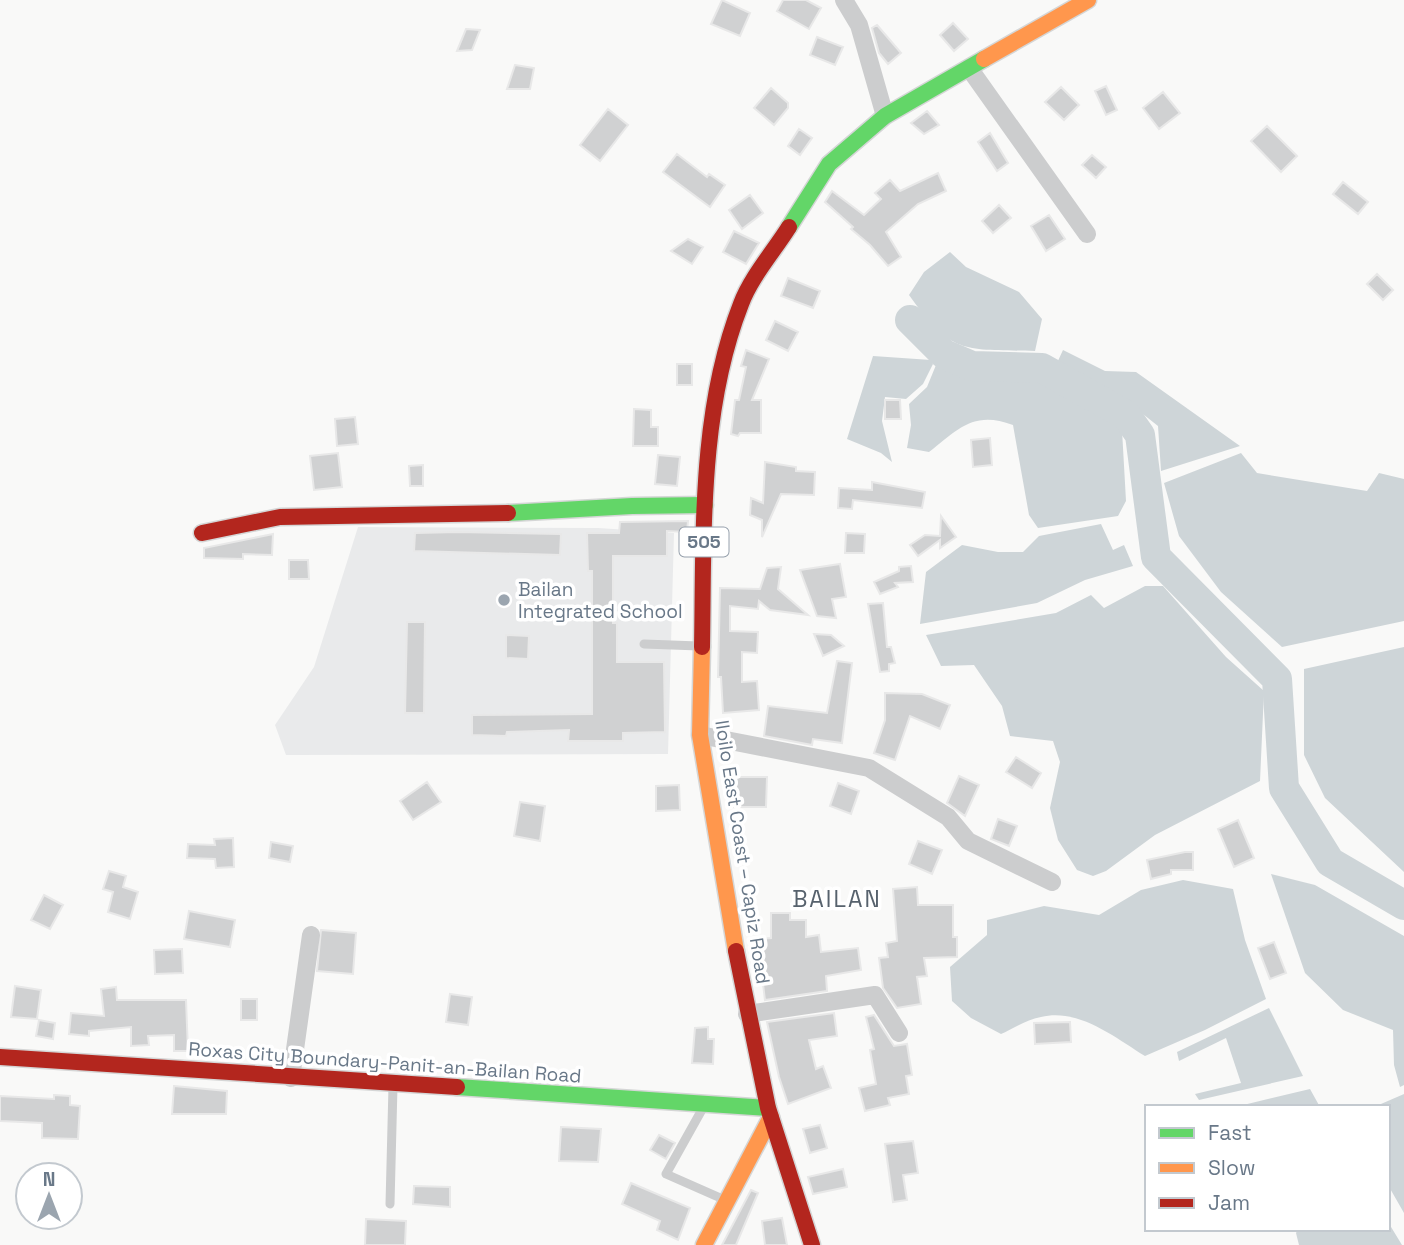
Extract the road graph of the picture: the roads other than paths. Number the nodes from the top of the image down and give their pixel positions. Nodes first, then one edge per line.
1 (844, 0) edge
2 (1088, 0) edge
3 (969, 68) junction
4 (885, 116) junction
5 (1087, 234) dead end
6 (705, 505) junction
7 (202, 533) dead end
8 (644, 643) dead end
9 (702, 646) junction
10 (700, 736) junction
11 (1052, 882) dead end
12 (311, 935) dead end
13 (747, 1014) junction
14 (899, 1033) dead end
15 (0, 1057) edge
16 (291, 1077) junction
17 (393, 1085) junction
18 (704, 1104) junction
19 (769, 1112) junction
20 (725, 1200) junction
21 (390, 1204) dead end
22 (704, 1245) edge
23 (812, 1245) edge

1 - 4 street
2 - 3 main road, Iloilo East Coast – Capiz Road / 505
3 - 4 main road, Iloilo East Coast – Capiz Road / 505
3 - 5 street
4 - 6 main road, Iloilo East Coast – Capiz Road / 505
6 - 7 main road
6 - 9 main road, Iloilo East Coast – Capiz Road / 505
8 - 9 lane
9 - 10 main road, Iloilo East Coast – Capiz Road / 505
10 - 11 street
10 - 13 main road, Iloilo East Coast – Capiz Road / 505
12 - 16 street
13 - 14 street
13 - 19 main road, Iloilo East Coast – Capiz Road / 505
15 - 16 main road, Roxas City Boundary-Panit-an-Bailan Road
16 - 17 main road, Roxas City Boundary-Panit-an-Bailan Road
17 - 18 main road, Roxas City Boundary-Panit-an-Bailan Road
17 - 21 lane
18 - 19 main road, Roxas City Boundary-Panit-an-Bailan Road
18 - 20 lane
19 - 20 main road
19 - 23 main road, Iloilo East Coast – Capiz Road / 505
20 - 22 main road

